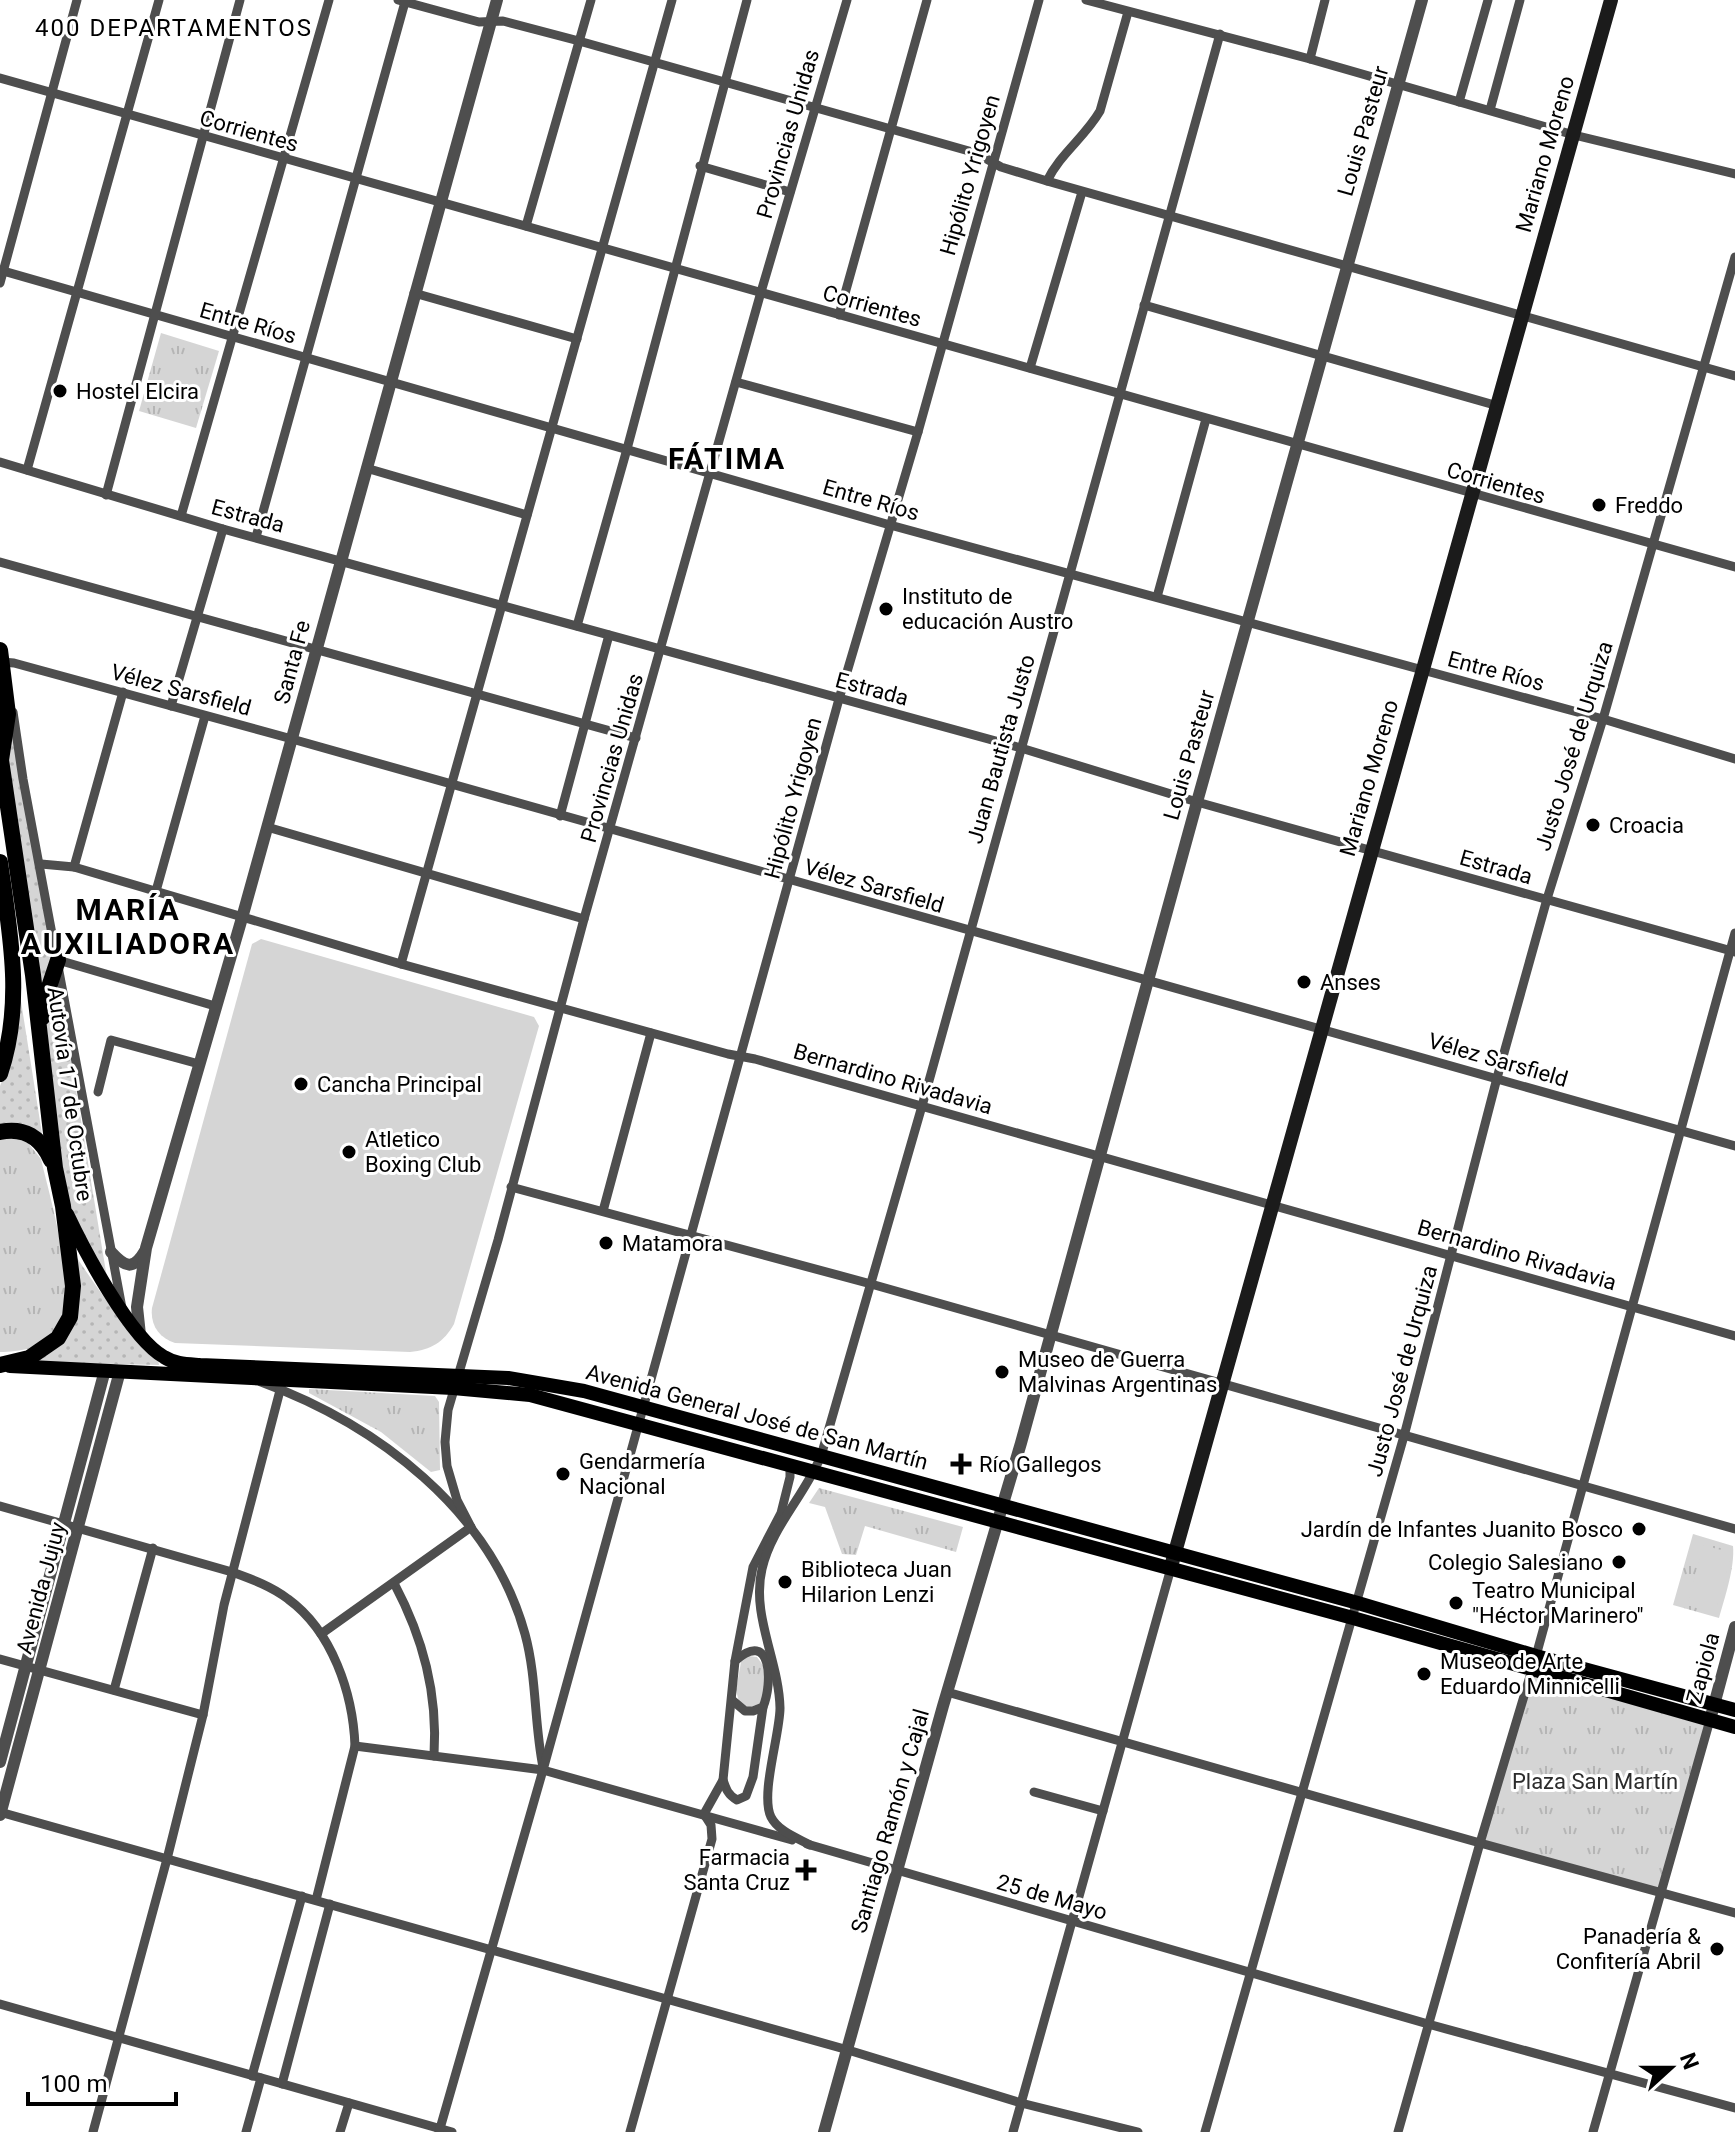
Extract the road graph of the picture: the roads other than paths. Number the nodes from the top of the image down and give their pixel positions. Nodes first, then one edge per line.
1 (77, 0) edge
2 (159, 0) edge
3 (240, 0) edge
4 (329, 0) edge
5 (497, 0) edge
6 (591, 0) edge
7 (672, 0) edge
8 (747, 0) edge
9 (847, 0) edge
10 (927, 0) edge
11 (1039, 0) edge
12 (1086, 0) edge
13 (1325, 0) edge
14 (1422, 0) edge
15 (1488, 0) edge
16 (1520, 0) edge
17 (1611, 0) edge
18 (402, 1) edge
19 (1128, 12) junction
20 (491, 22) junction
21 (1220, 34) junction
22 (579, 41) junction
23 (1310, 59) junction
24 (654, 62) junction
25 (0, 78) edge
26 (723, 82) junction
27 (1397, 84) junction
28 (51, 93) junction
29 (1459, 102) junction
30 (814, 107) junction
31 (1490, 110) junction
32 (127, 115) junction
33 (890, 129) junction
34 (1574, 135) junction
35 (203, 137) junction
36 (282, 159) junction
37 (992, 161) junction
38 (700, 166) junction
39 (1735, 174) edge
40 (357, 180) junction
41 (1047, 181) junction
42 (790, 192) junction
43 (1082, 192) junction
44 (439, 203) junction
45 (1169, 216) junction
46 (526, 226) junction
47 (602, 248) junction
48 (1735, 257) edge
49 (1346, 265) junction
50 (675, 269) junction
51 (2, 270) edge
52 (0, 283) edge
53 (761, 292) junction
54 (76, 293) junction
55 (414, 293) junction
56 (1144, 305) junction
57 (155, 315) junction
58 (839, 315) junction
59 (1523, 316) junction
60 (231, 337) junction
61 (577, 339) junction
62 (942, 344) junction
63 (1323, 355) junction
64 (308, 358) junction
65 (1702, 367) junction
66 (1030, 368) junction
67 (1735, 376) edge
68 (390, 382) junction
69 (736, 382) junction
70 (1119, 395) junction
71 (1498, 406) junction
72 (1206, 419) junction
73 (552, 428) junction
74 (918, 432) junction
75 (1298, 444) junction
76 (627, 449) junction
77 (0, 462) edge
78 (366, 468) junction
79 (27, 470) junction
80 (710, 474) junction
81 (106, 495) junction
82 (1472, 495) junction
83 (527, 515) junction
84 (181, 516) junction
85 (890, 525) junction
86 (223, 529) junction
87 (256, 537) junction
88 (1652, 545) junction
89 (340, 560) junction
90 (0, 562) edge
91 (1735, 567) edge
92 (1068, 573) junction
93 (1157, 597) junction
94 (502, 606) junction
95 (196, 616) junction
96 (1248, 621) junction
97 (577, 626) junction
98 (609, 635) junction
99 (661, 649) junction
100 (316, 650) junction
101 (1, 656) edge
102 (1422, 670) junction
103 (5, 682) junction
104 (123, 692) junction
105 (477, 695) junction
106 (839, 699) junction
107 (171, 706) junction
108 (205, 716) junction
109 (1603, 719) junction
110 (584, 724) junction
111 (3, 728) edge
112 (636, 738) junction
113 (292, 739) junction
114 (1021, 748) junction
115 (1735, 759) edge
116 (452, 785) junction
117 (1197, 802) junction
118 (560, 816) junction
119 (267, 827) junction
120 (611, 830) junction
121 (1371, 850) junction
122 (0, 862) edge
123 (41, 864) junction
124 (74, 867) junction
125 (427, 873) junction
126 (790, 881) junction
127 (156, 891) junction
128 (1547, 899) junction
129 (242, 918) junction
130 (584, 919) junction
131 (969, 931) junction
132 (1735, 933) edge
133 (1732, 952) edge
134 (58, 960) junction
135 (401, 964) junction
136 (1148, 982) junction
137 (215, 1006) junction
138 (560, 1008) junction
139 (1321, 1029) junction
140 (651, 1033) junction
141 (40, 1043) junction
142 (742, 1056) junction
143 (199, 1064) junction
144 (0, 1074) edge
145 (1497, 1078) junction
146 (98, 1092) dead end
147 (922, 1106) junction
148 (0, 1132) edge
149 (1679, 1132) junction
150 (1735, 1146) edge
151 (1100, 1157) junction
152 (55, 1168) junction
153 (511, 1187) junction
154 (1272, 1204) junction
155 (63, 1206) junction
156 (603, 1211) junction
157 (690, 1234) junction
158 (146, 1248) junction
159 (111, 1252) junction
160 (1451, 1255) junction
161 (871, 1284) junction
162 (1631, 1306) junction
163 (123, 1311) junction
164 (140, 1336) junction
165 (1051, 1336) junction
166 (1735, 1336) edge
167 (3, 1366) edge
168 (112, 1371) junction
169 (455, 1382) junction
170 (281, 1384) junction
171 (1222, 1384) junction
172 (642, 1406) junction
173 (638, 1422) junction
174 (1404, 1436) junction
175 (821, 1456) junction
176 (790, 1465) junction
177 (447, 1466) junction
178 (814, 1472) junction
179 (421, 1475) junction
180 (1583, 1484) junction
181 (0, 1506) edge
182 (1000, 1514) junction
183 (72, 1525) junction
184 (471, 1527) junction
185 (1735, 1529) edge
186 (153, 1548) junction
187 (1173, 1560) junction
188 (232, 1572) junction
189 (755, 1582) junction
190 (394, 1583) junction
191 (747, 1601) junction
192 (759, 1601) junction
193 (1355, 1610) junction
194 (743, 1623) junction
195 (764, 1623) junction
196 (1735, 1627) edge
197 (321, 1634) junction
198 (0, 1659) edge
199 (735, 1661) junction
200 (771, 1662) junction
201 (1534, 1663) junction
202 (34, 1668) junction
203 (114, 1690) junction
204 (947, 1692) junction
205 (732, 1700) junction
206 (763, 1707) junction
207 (1735, 1710) edge
208 (1712, 1712) junction
209 (203, 1715) junction
210 (1735, 1727) edge
211 (1122, 1743) junction
212 (355, 1746) junction
213 (434, 1756) junction
214 (0, 1762) edge
215 (543, 1770) junction
216 (723, 1780) junction
217 (1034, 1792) dead end
218 (1304, 1793) junction
219 (1103, 1811) junction
220 (0, 1813) edge
221 (704, 1814) junction
222 (1480, 1843) junction
223 (810, 1845) junction
224 (167, 1859) junction
225 (896, 1871) junction
226 (1659, 1892) junction
227 (302, 1896) junction
228 (316, 1900) junction
229 (330, 1904) junction
230 (1735, 1913) edge
231 (1072, 1921) junction
232 (491, 1949) junction
233 (1252, 1972) junction
234 (667, 1999) junction
235 (0, 2004) edge
236 (1428, 2024) junction
237 (118, 2039) junction
238 (848, 2050) junction
239 (1609, 2075) junction
240 (257, 2077) junction
241 (282, 2084) junction
242 (349, 2103) junction
243 (1021, 2103) junction
244 (1735, 2108) edge
245 (439, 2130) edge
246 (93, 2132) edge
247 (246, 2132) edge
248 (340, 2132) edge
249 (452, 2132) edge
250 (630, 2132) edge
251 (824, 2132) edge
252 (1013, 2132) edge
253 (1138, 2132) edge
254 (1205, 2132) edge
255 (1398, 2132) edge
256 (1593, 2132) edge

1 - 28 street
2 - 32 street
3 - 35 street
4 - 36 street
5 - 20 street, Santa Fe
6 - 22 street
7 - 24 street
8 - 26 street
9 - 30 street, Provincias Unidas
10 - 33 street
11 - 37 street, Hipólito Yrigoyen
12 - 19 street
13 - 23 street
14 - 27 street, Louis Pasteur
15 - 29 street
16 - 31 street
17 - 34 main road, Mariano Moreno
18 - 20 street
18 - 40 street
19 - 21 street
19 - 41 street
20 - 22 street
20 - 44 street, Santa Fe
21 - 23 street
21 - 45 street, Juan Bautista Justo
22 - 24 street
22 - 46 street
23 - 27 street
24 - 26 street
24 - 47 street
25 - 28 street, Corrientes
26 - 30 street
26 - 38 street
27 - 29 street
27 - 49 street, Louis Pasteur
28 - 32 street, Corrientes
28 - 51 street
29 - 31 street
30 - 33 street
30 - 42 street, Provincias Unidas
31 - 34 street
32 - 35 street, Corrientes
32 - 54 street
33 - 37 street
33 - 58 street
34 - 39 street
34 - 59 main road, Mariano Moreno
35 - 36 street, Corrientes
35 - 57 street
36 - 40 street, Corrientes
36 - 60 street
37 - 41 street
37 - 62 street, Hipólito Yrigoyen
38 - 42 street
38 - 50 street
40 - 44 street, Corrientes
40 - 64 street
41 - 43 street
42 - 53 street, Provincias Unidas
43 - 45 street
43 - 66 street
44 - 46 street, Corrientes
44 - 55 street, Santa Fe
45 - 49 street
45 - 56 street, Juan Bautista Justo
46 - 47 street, Corrientes
47 - 50 street, Corrientes
47 - 61 street
48 - 65 street, Justo José de Urquiza
49 - 59 street
49 - 63 street, Louis Pasteur
50 - 53 street, Corrientes
50 - 76 street
51 - 52 street
51 - 54 street, Entre Ríos
53 - 58 street, Corrientes
53 - 69 street, Provincias Unidas
54 - 57 street, Entre Ríos
54 - 79 street
55 - 61 street
55 - 68 street, Santa Fe
56 - 63 street
56 - 70 street, Juan Bautista Justo
57 - 60 street, Entre Ríos
57 - 81 street
58 - 62 street, Corrientes
59 - 65 street
59 - 71 main road, Mariano Moreno
60 - 64 street, Entre Ríos
60 - 84 street
61 - 73 street
62 - 66 street, Corrientes
62 - 74 street, Hipólito Yrigoyen
63 - 71 street
63 - 75 street, Louis Pasteur
64 - 68 street, Entre Ríos
64 - 87 street
65 - 67 street
65 - 88 street, Justo José de Urquiza
66 - 70 street, Corrientes
68 - 73 street, Entre Ríos
68 - 78 street, Santa Fe
69 - 74 street
69 - 80 street, Provincias Unidas
70 - 72 street, Corrientes
70 - 92 street, Juan Bautista Justo
71 - 82 main road, Mariano Moreno
72 - 75 street, Corrientes
72 - 93 street
73 - 76 street, Entre Ríos
73 - 83 street
74 - 85 street, Hipólito Yrigoyen
75 - 82 street, Corrientes
75 - 96 street, Louis Pasteur
76 - 80 street, Entre Ríos
76 - 97 street
77 - 79 street, Estrada
78 - 83 street
78 - 89 street, Santa Fe
79 - 81 street, Estrada
80 - 85 street, Entre Ríos
80 - 99 street, Provincias Unidas
81 - 84 street, Estrada
82 - 88 street, Corrientes
82 - 102 main road, Mariano Moreno
83 - 94 street
84 - 86 street, Estrada
85 - 92 street, Entre Ríos
85 - 106 street, Hipólito Yrigoyen
86 - 87 street, Estrada
86 - 95 street
87 - 89 street, Estrada
88 - 91 street, Corrientes
88 - 109 street, Justo José de Urquiza
89 - 94 street, Estrada
89 - 100 street, Santa Fe
90 - 95 street
92 - 93 street, Entre Ríos
92 - 114 street, Juan Bautista Justo
93 - 96 street, Entre Ríos
94 - 97 street, Estrada
94 - 105 street
95 - 100 street
95 - 107 street
96 - 102 street, Entre Ríos
96 - 117 street, Louis Pasteur
97 - 98 street, Estrada
98 - 99 street, Estrada
98 - 110 street
99 - 106 street, Estrada
99 - 112 street, Provincias Unidas
100 - 105 street
100 - 113 street, Santa Fe
101 - 103 highway, Autovía 17 de Octubre
101 - 104 street, Vélez Sarsfield
102 - 109 street, Entre Ríos
102 - 121 main road, Mariano Moreno
103 - 111 highway, Autovía 17 de Octubre
103 - 123 street
104 - 107 street, Vélez Sarsfield
104 - 124 street
105 - 110 street
105 - 116 street
106 - 114 street, Estrada
106 - 126 street, Hipólito Yrigoyen
107 - 108 street, Vélez Sarsfield
108 - 113 street, Vélez Sarsfield
108 - 127 street
109 - 115 street, Entre Ríos
109 - 128 street, Justo José de Urquiza
110 - 112 street
110 - 118 street
111 - 141 highway, Autovía 17 de Octubre
112 - 120 street, Provincias Unidas
113 - 116 street, Vélez Sarsfield
113 - 119 street, Santa Fe
114 - 117 street, Estrada
114 - 131 street, Juan Bautista Justo
116 - 118 street, Vélez Sarsfield
116 - 125 street
117 - 121 street, Estrada
117 - 136 street, Louis Pasteur
118 - 120 street, Vélez Sarsfield
119 - 125 street
119 - 129 street, Santa Fe
120 - 126 street, Vélez Sarsfield
120 - 130 street, Provincias Unidas
121 - 128 street, Estrada
121 - 139 main road, Mariano Moreno
122 - 144 highway, Autovía 17 de Octubre
123 - 124 street, Bernardino Rivadavia
123 - 134 street
124 - 127 street, Bernardino Rivadavia
125 - 130 street
125 - 135 street
126 - 131 street, Vélez Sarsfield
126 - 142 street, Hipólito Yrigoyen
127 - 129 street, Bernardino Rivadavia
128 - 133 street, Estrada
128 - 145 street, Justo José de Urquiza
129 - 135 street, Bernardino Rivadavia
129 - 137 street, Santa Fe
130 - 138 street, Provincias Unidas
131 - 136 street, Vélez Sarsfield
131 - 147 street, Juan Bautista Justo
132 - 133 street
133 - 149 street
134 - 137 street
134 - 141 highway
134 - 159 street
135 - 138 street, Bernardino Rivadavia
136 - 139 street, Vélez Sarsfield
136 - 151 street, Louis Pasteur
137 - 143 street, Santa Fe
138 - 140 street, Bernardino Rivadavia
138 - 153 street, Provincias Unidas
139 - 145 street, Vélez Sarsfield
139 - 154 main road, Mariano Moreno
140 - 142 street, Bernardino Rivadavia
140 - 156 street
141 - 152 highway, Autovía 17 de Octubre
142 - 147 street, Bernardino Rivadavia
142 - 157 street, Hipólito Yrigoyen
143 - 146 street
143 - 158 street, Santa Fe
145 - 149 street, Vélez Sarsfield
145 - 160 street, Justo José de Urquiza
147 - 151 street, Bernardino Rivadavia
147 - 161 street, Juan Bautista Justo
148 - 152 highway
149 - 150 street, Vélez Sarsfield
149 - 162 street
151 - 154 street, Bernardino Rivadavia
151 - 165 street, Louis Pasteur
152 - 155 highway, Autovía 17 de Octubre
153 - 156 street
153 - 169 street, Provincias Unidas
154 - 160 street, Bernardino Rivadavia
154 - 171 main road, Mariano Moreno
155 - 163 main road, Avenida General José de San Martín
155 - 167 highway, Autovía 17 de Octubre
156 - 157 street
157 - 161 street
157 - 172 street, Hipólito Yrigoyen
158 - 159 street
158 - 164 street, Santa Fe
159 - 163 street
160 - 162 street, Bernardino Rivadavia
160 - 174 street, Justo José de Urquiza
161 - 165 street
161 - 175 street, Juan Bautista Justo
162 - 166 street, Bernardino Rivadavia
162 - 180 street
163 - 164 main road, Avenida General José de San Martín
164 - 169 main road, Avenida General José de San Martín
165 - 171 street
165 - 182 street, Louis Pasteur
167 - 168 main road, Avenida General José de San Martín
168 - 170 main road, Avenida General José de San Martín
168 - 183 street, Avenida Jujuy
169 - 170 main road, Avenida General José de San Martín
169 - 172 main road, Avenida General José de San Martín
169 - 173 main road, Avenida General José de San Martín
169 - 177 street, Provincias Unidas
170 - 179 street
170 - 188 street
171 - 174 street
171 - 187 main road, Mariano Moreno
172 - 173 street, Hipólito Yrigoyen
172 - 175 main road, Avenida General José de San Martín
173 - 176 main road, Avenida General José de San Martín
173 - 215 street, Hipólito Yrigoyen
174 - 180 street
174 - 193 street, Justo José de Urquiza
175 - 178 street, Juan Bautista Justo
175 - 182 main road, Avenida General José de San Martín
176 - 178 main road, Avenida General José de San Martín
176 - 189 street
177 - 179 street
177 - 184 street, Provincias Unidas
178 - 182 main road, Avenida General José de San Martín
178 - 189 street, Juan Bautista Justo
179 - 184 street
180 - 185 street
180 - 201 street
181 - 183 street
182 - 187 main road, Avenida General José de San Martín
182 - 204 street, Santiago Ramón y Cajal
183 - 186 street
183 - 202 street, Avenida Jujuy
184 - 190 street
184 - 215 street
186 - 188 street
186 - 203 street
187 - 193 main road, Avenida General José de San Martín
187 - 211 street
188 - 197 street
188 - 209 street
189 - 191 street
189 - 192 street
190 - 197 street
190 - 213 street
191 - 192 street
191 - 194 street
192 - 195 street
193 - 201 main road, Avenida General José de San Martín
193 - 218 street, Justo José de Urquiza
194 - 195 street
194 - 199 street
195 - 200 street
196 - 208 street, Zapiola
197 - 212 street
198 - 202 street
199 - 200 street
199 - 205 street
200 - 206 street
200 - 223 street
201 - 208 main road, Avenida General José de San Martín
201 - 222 street
202 - 203 street
202 - 214 street, Avenida Jujuy
202 - 220 street, Avenida Jujuy
203 - 209 street
204 - 211 street
204 - 225 street, Santiago Ramón y Cajal
205 - 206 street
205 - 216 street
206 - 216 street
207 - 208 main road, Avenida General José de San Martín
208 - 210 main road, Avenida General José de San Martín
208 - 226 street
209 - 224 street
211 - 218 street
211 - 219 street
212 - 213 street, 25 de Mayo
212 - 228 street
213 - 215 street, 25 de Mayo
215 - 221 street, 25 de Mayo
215 - 232 street, Hipólito Yrigoyen
216 - 221 street
217 - 219 street
218 - 222 street
218 - 233 street, Justo José de Urquiza
219 - 231 street
220 - 224 street
221 - 223 street, 25 de Mayo
221 - 234 street
222 - 226 street
222 - 236 street
223 - 225 street, 25 de Mayo
224 - 227 street
224 - 237 street
225 - 231 street, 25 de Mayo
225 - 238 street, Santiago Ramón y Cajal
226 - 230 street
226 - 239 street
227 - 228 street
227 - 240 street
228 - 229 street
229 - 232 street
229 - 241 street
231 - 233 street, 25 de Mayo
231 - 243 street
232 - 234 street
232 - 245 street, Hipólito Yrigoyen
233 - 236 street, 25 de Mayo
233 - 254 street, Justo José de Urquiza
234 - 238 street
234 - 250 street
235 - 237 street
236 - 239 street, 25 de Mayo
236 - 255 street
237 - 240 street
237 - 246 street
238 - 243 street
238 - 251 street, Santiago Ramón y Cajal
239 - 244 street, 25 de Mayo
239 - 256 street
240 - 241 street
240 - 247 street
241 - 242 street
242 - 245 street
242 - 248 street
243 - 252 street
243 - 253 street
245 - 249 street

